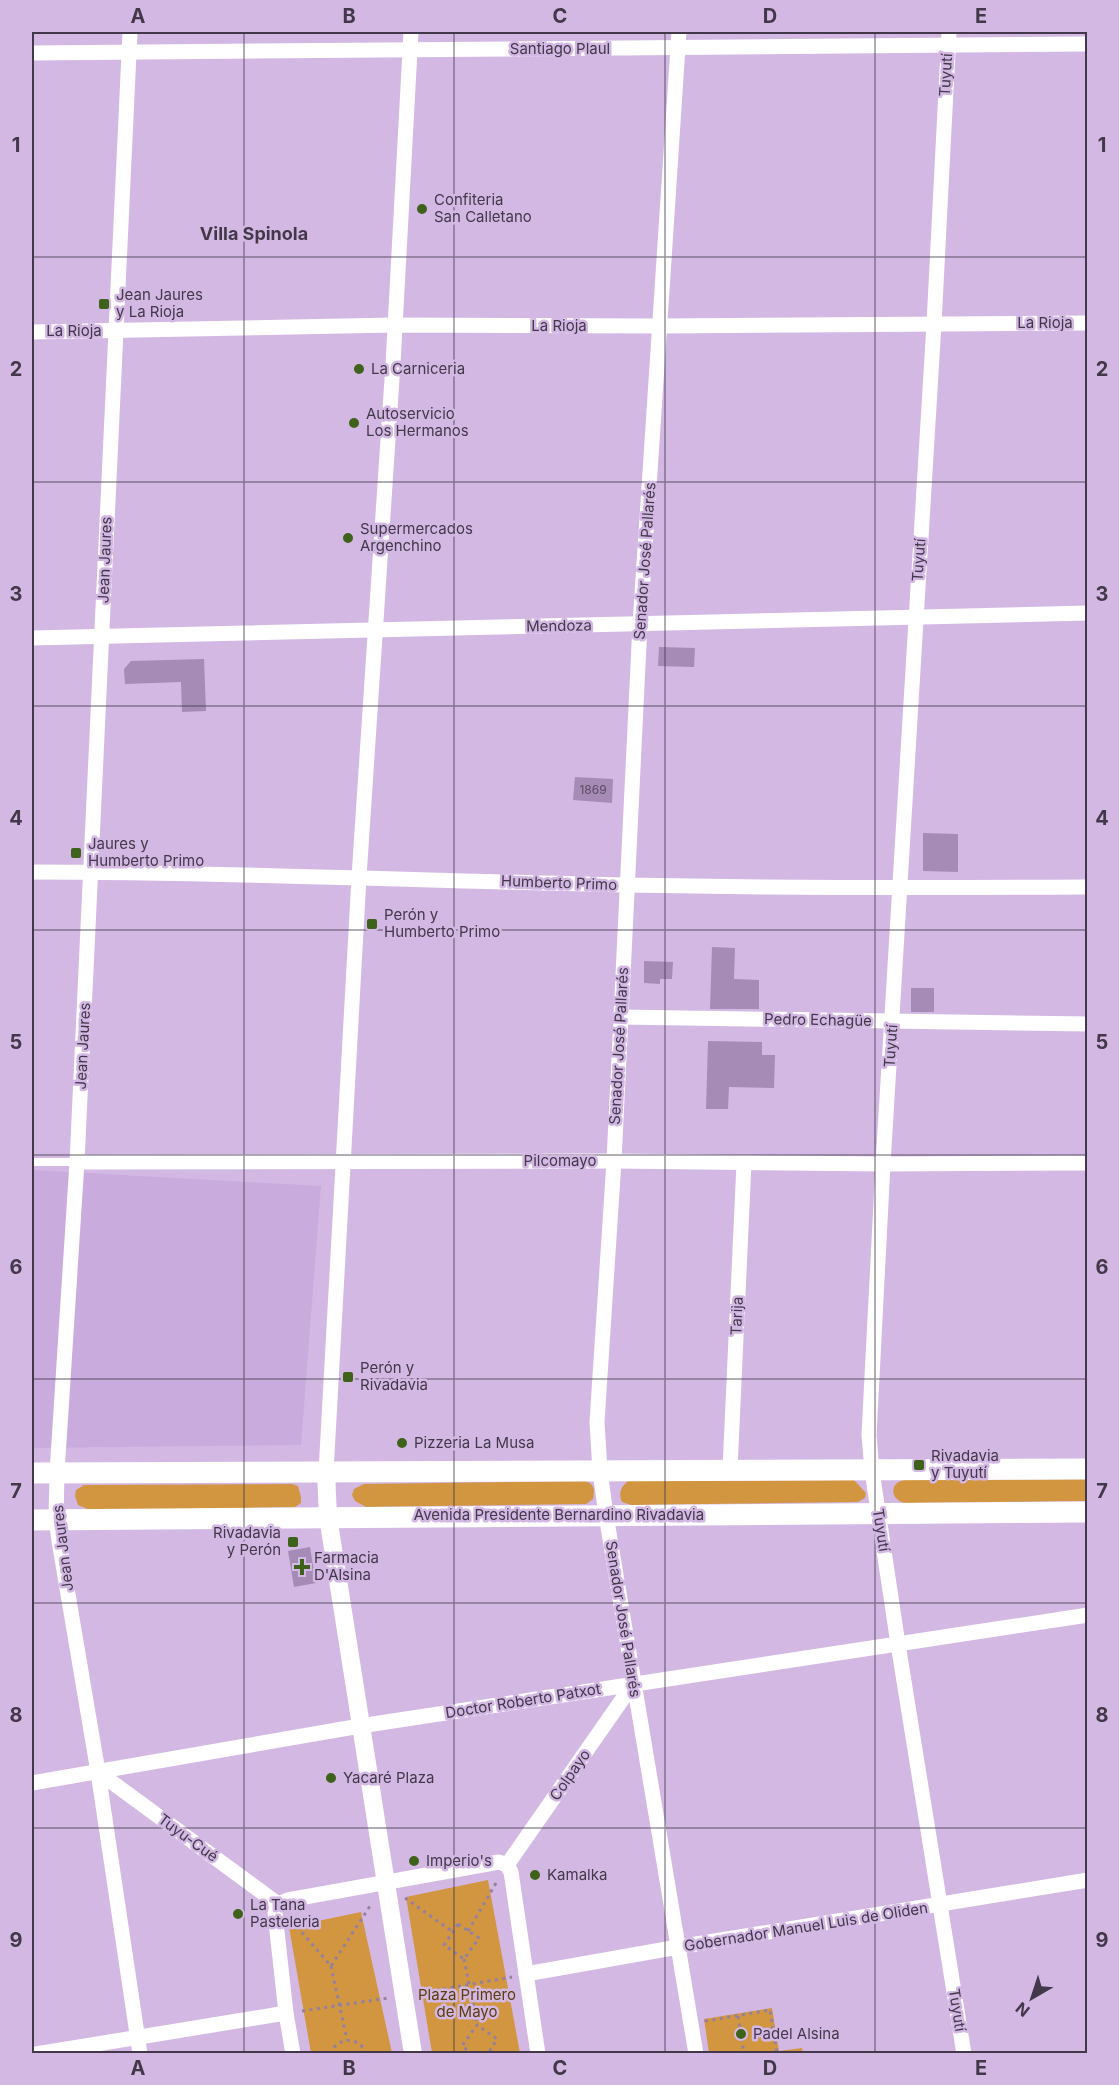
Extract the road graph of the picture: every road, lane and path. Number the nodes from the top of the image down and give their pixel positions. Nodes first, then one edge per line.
1 (130, 32) edge
2 (411, 32) edge
3 (679, 32) edge
4 (948, 38) edge
5 (1088, 44) edge
6 (678, 48) junction
7 (410, 50) junction
8 (129, 52) junction
9 (32, 53) edge
10 (1088, 323) edge
11 (934, 324) junction
12 (394, 325) junction
13 (660, 326) junction
14 (115, 331) junction
15 (32, 332) edge
16 (1088, 613) edge
17 (915, 617) junction
18 (640, 624) junction
19 (374, 630) junction
20 (102, 636) junction
21 (32, 638) edge
22 (32, 872) edge
23 (91, 872) junction
24 (358, 877) junction
25 (627, 885) junction
26 (1088, 886) edge
27 (900, 888) junction
28 (620, 1017) junction
29 (892, 1021) junction
30 (1088, 1024) edge
31 (614, 1161) junction
32 (32, 1162) edge
33 (77, 1162) junction
34 (344, 1162) junction
35 (744, 1163) junction
36 (1088, 1163) edge
37 (883, 1164) junction
38 (730, 1469) junction
39 (1088, 1469) edge
40 (600, 1471) junction
41 (872, 1471) junction
42 (326, 1472) junction
43 (32, 1473) edge
44 (57, 1473) junction
45 (1088, 1512) edge
46 (879, 1513) junction
47 (606, 1515) junction
48 (328, 1517) junction
49 (32, 1520) edge
50 (56, 1520) junction
51 (1088, 1615) edge
52 (898, 1644) junction
53 (633, 1684) junction
54 (360, 1726) junction
55 (98, 1772) junction
56 (32, 1783) edge
57 (507, 1866) junction
58 (1088, 1880) edge
59 (385, 1884) junction
60 (278, 1904) junction
61 (939, 1905) junction
62 (468, 1931) junction
63 (453, 1932) junction
64 (678, 1947) junction
65 (464, 1959) junction
66 (332, 1966) junction
67 (525, 1974) junction
68 (469, 1985) junction
69 (404, 1995) junction
70 (340, 2006) junction
71 (286, 2013) junction
72 (738, 2016) junction
73 (477, 2025) junction
74 (708, 2031) dead end
75 (138, 2037) junction
76 (347, 2040) junction
77 (472, 2053) edge
78 (488, 2053) edge
79 (36, 2054) edge
80 (140, 2054) edge
81 (293, 2054) edge
82 (330, 2054) edge
83 (368, 2054) edge
84 (413, 2054) edge
85 (538, 2054) edge
86 (696, 2054) edge
87 (744, 2054) edge
88 (777, 2054) edge
89 (964, 2054) edge

1 - 8 street, Jean Jaures
2 - 7 street
3 - 6 street, Senador José Pallarés
4 - 5 street, Santiago Plaul
4 - 6 street, Santiago Plaul
4 - 11 street, Tuyutí
6 - 7 street, Santiago Plaul
6 - 13 street, Senador José Pallarés
7 - 8 street, Santiago Plaul
7 - 12 street
8 - 9 street, Santiago Plaul
8 - 14 street, Jean Jaures
10 - 11 street, La Rioja
11 - 13 street, La Rioja
11 - 17 street, Tuyutí
12 - 13 street, La Rioja
12 - 14 street, La Rioja
12 - 19 street
13 - 18 street, Senador José Pallarés
14 - 15 street, La Rioja
14 - 20 street, Jean Jaures
16 - 17 street, Mendoza
17 - 18 street, Mendoza
17 - 27 street, Tuyutí
18 - 19 street, Mendoza
18 - 25 street, Senador José Pallarés
19 - 20 street, Mendoza
19 - 24 street
20 - 21 street, Mendoza
20 - 23 street, Jean Jaures
22 - 23 street, Humberto Primo
23 - 24 street, Humberto Primo
23 - 33 street, Jean Jaures
24 - 25 street, Humberto Primo
24 - 34 street
25 - 27 street, Humberto Primo
25 - 28 street, Senador José Pallarés
26 - 27 street, Humberto Primo
27 - 29 street, Tuyutí
28 - 29 street, Pedro Echagüe
28 - 31 street, Senador José Pallarés
29 - 30 street, Pedro Echagüe
29 - 37 street, Tuyutí
31 - 34 street, Pilcomayo
31 - 35 street, Pilcomayo
31 - 40 street, Senador José Pallarés
32 - 33 lane, Pilcomayo
33 - 34 street, Pilcomayo
33 - 44 street, Jean Jaures
34 - 42 street
35 - 37 street, Pilcomayo
35 - 38 street, Tarija
36 - 37 street, Pilcomayo
37 - 41 street, Tuyutí
38 - 40 main road
38 - 41 main road
39 - 41 main road
40 - 42 main road
40 - 47 street, Senador José Pallarés
41 - 46 street, Tuyutí
42 - 44 main road
42 - 48 street
43 - 44 main road
44 - 50 street, Jean Jaures
45 - 46 main road, Avenida Presidente Bernardino Rivadavia
46 - 47 main road, Avenida Presidente Bernardino Rivadavia
46 - 52 street, Tuyutí
47 - 48 main road, Avenida Presidente Bernardino Rivadavia
47 - 53 street, Senador José Pallarés
48 - 50 main road, Avenida Presidente Bernardino Rivadavia
48 - 54 street
49 - 50 main road, Avenida Presidente Bernardino Rivadavia
50 - 55 street, Jean Jaures
51 - 52 street, Doctor Roberto Patxot
52 - 53 street, Doctor Roberto Patxot
52 - 61 street, Tuyutí
53 - 54 street, Doctor Roberto Patxot
53 - 57 street, Colpayo
53 - 64 street, Senador José Pallarés
54 - 55 street, Doctor Roberto Patxot
54 - 59 street
55 - 56 street, Doctor Roberto Patxot
55 - 60 street, Tuyu-Cué
55 - 75 street, Jean Jaures
57 - 59 street
57 - 62 path
57 - 67 street
58 - 61 street, Gobernador Manuel Luis de Oliden
59 - 60 street
59 - 63 path
59 - 66 path
59 - 69 street
60 - 66 path
60 - 71 street
61 - 64 street, Gobernador Manuel Luis de Oliden
61 - 89 street, Tuyutí
62 - 63 path
62 - 65 path
63 - 65 path
64 - 67 street, Gobernador Manuel Luis de Oliden
64 - 86 street, Senador José Pallarés
65 - 68 path
66 - 70 path
67 - 68 path
67 - 85 street
68 - 69 path
68 - 73 path
69 - 70 path
69 - 84 street
70 - 71 path
70 - 76 path
71 - 75 street
71 - 81 street
72 - 74 path
72 - 87 path
72 - 88 path
73 - 77 path
73 - 78 path
75 - 79 street
75 - 80 street, Jean Jaures
76 - 82 path
76 - 83 path

